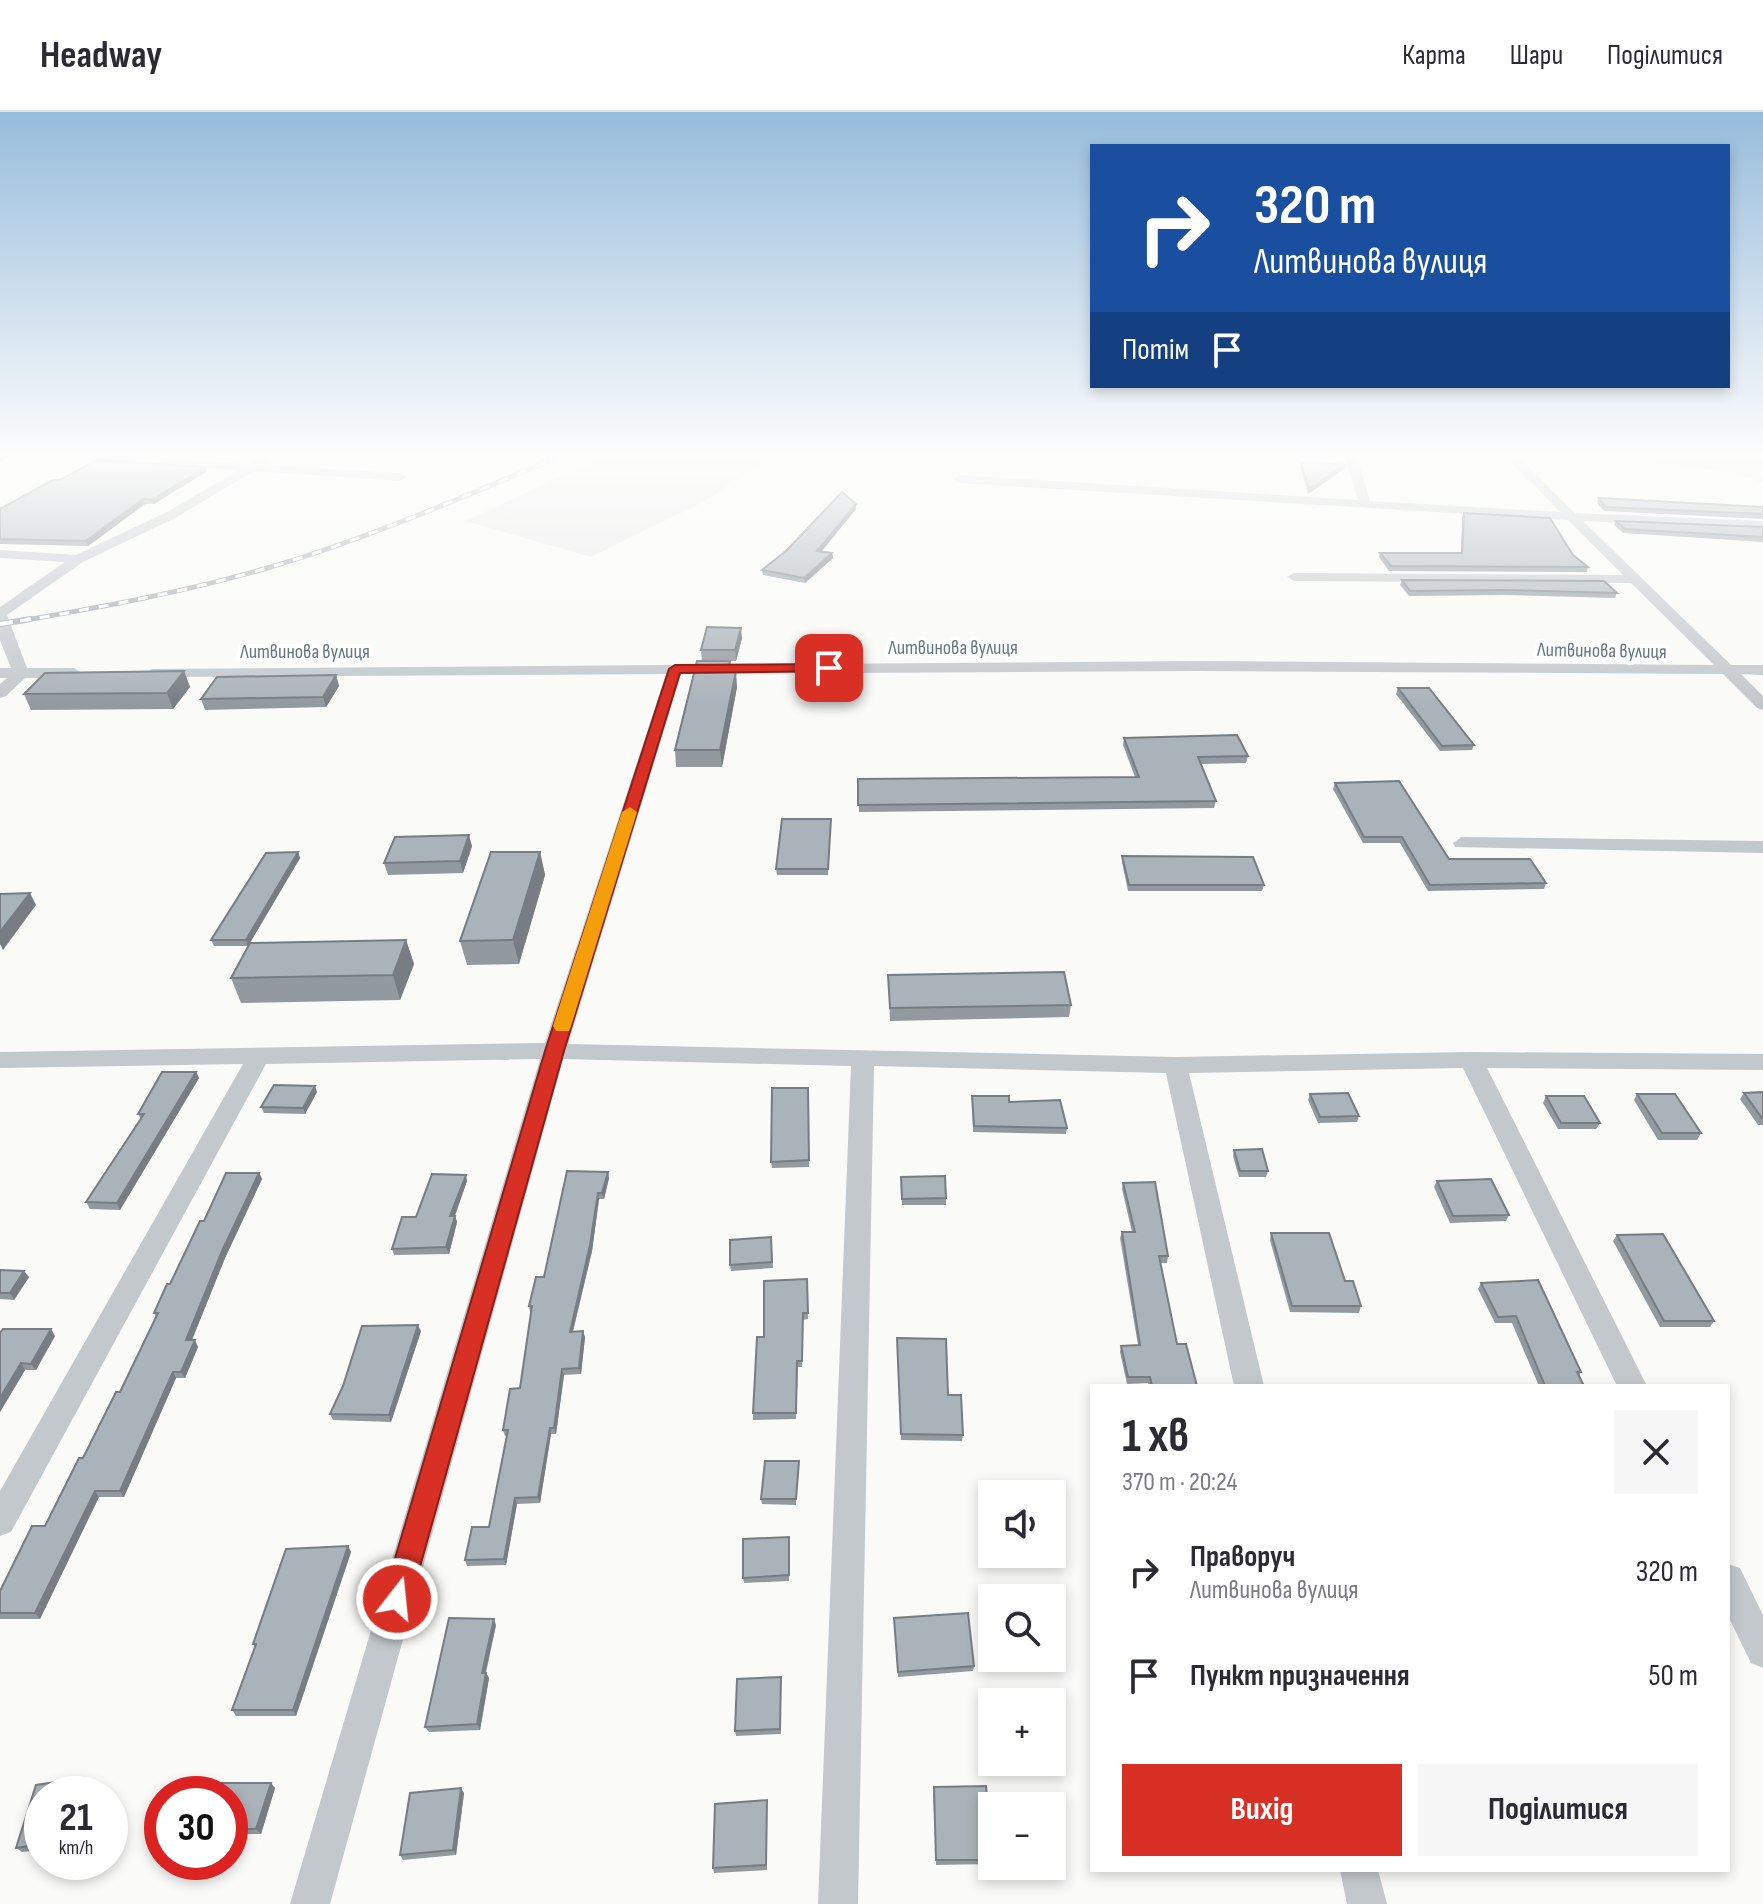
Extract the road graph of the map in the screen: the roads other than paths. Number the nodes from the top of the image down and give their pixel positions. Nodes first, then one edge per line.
1 (123, 538) edge
2 (1594, 538) edge
3 (0, 554) edge
4 (78, 559) junction
5 (1294, 577) dead end
6 (1635, 579) junction
7 (675, 669) junction
8 (1763, 670) edge
9 (1728, 671) junction
10 (133, 672) edge
11 (0, 673) edge
12 (21, 673) junction
13 (85, 673) edge
14 (0, 693) edge
15 (1763, 705) edge
16 (1462, 843) dead end
17 (1763, 847) edge
18 (554, 1051) junction
19 (259, 1055) junction
20 (0, 1060) edge
21 (863, 1060) junction
22 (1471, 1060) junction
23 (1763, 1062) edge
24 (1176, 1065) junction
25 (1249, 1384) edge
26 (1631, 1384) edge
27 (0, 1521) edge
28 (1730, 1584) edge
29 (1763, 1651) edge
30 (1359, 1872) edge
31 (310, 1904) edge
32 (838, 1904) edge
33 (1367, 1904) edge

1 - 4 street
2 - 6 street
3 - 4 street
4 - 12 street
5 - 6 street
6 - 9 street
7 - 9 street, Литвинова вулиця
7 - 10 street, Литвинова вулиця
7 - 18 street
8 - 9 street, Литвинова вулиця
9 - 15 street
11 - 12 street
12 - 13 street
12 - 14 street
16 - 17 street
18 - 19 street
18 - 21 street
18 - 31 street
19 - 20 street
19 - 27 street
21 - 24 street
21 - 32 street
22 - 23 street
22 - 24 street
22 - 26 street
24 - 25 street
28 - 29 street
30 - 33 street

